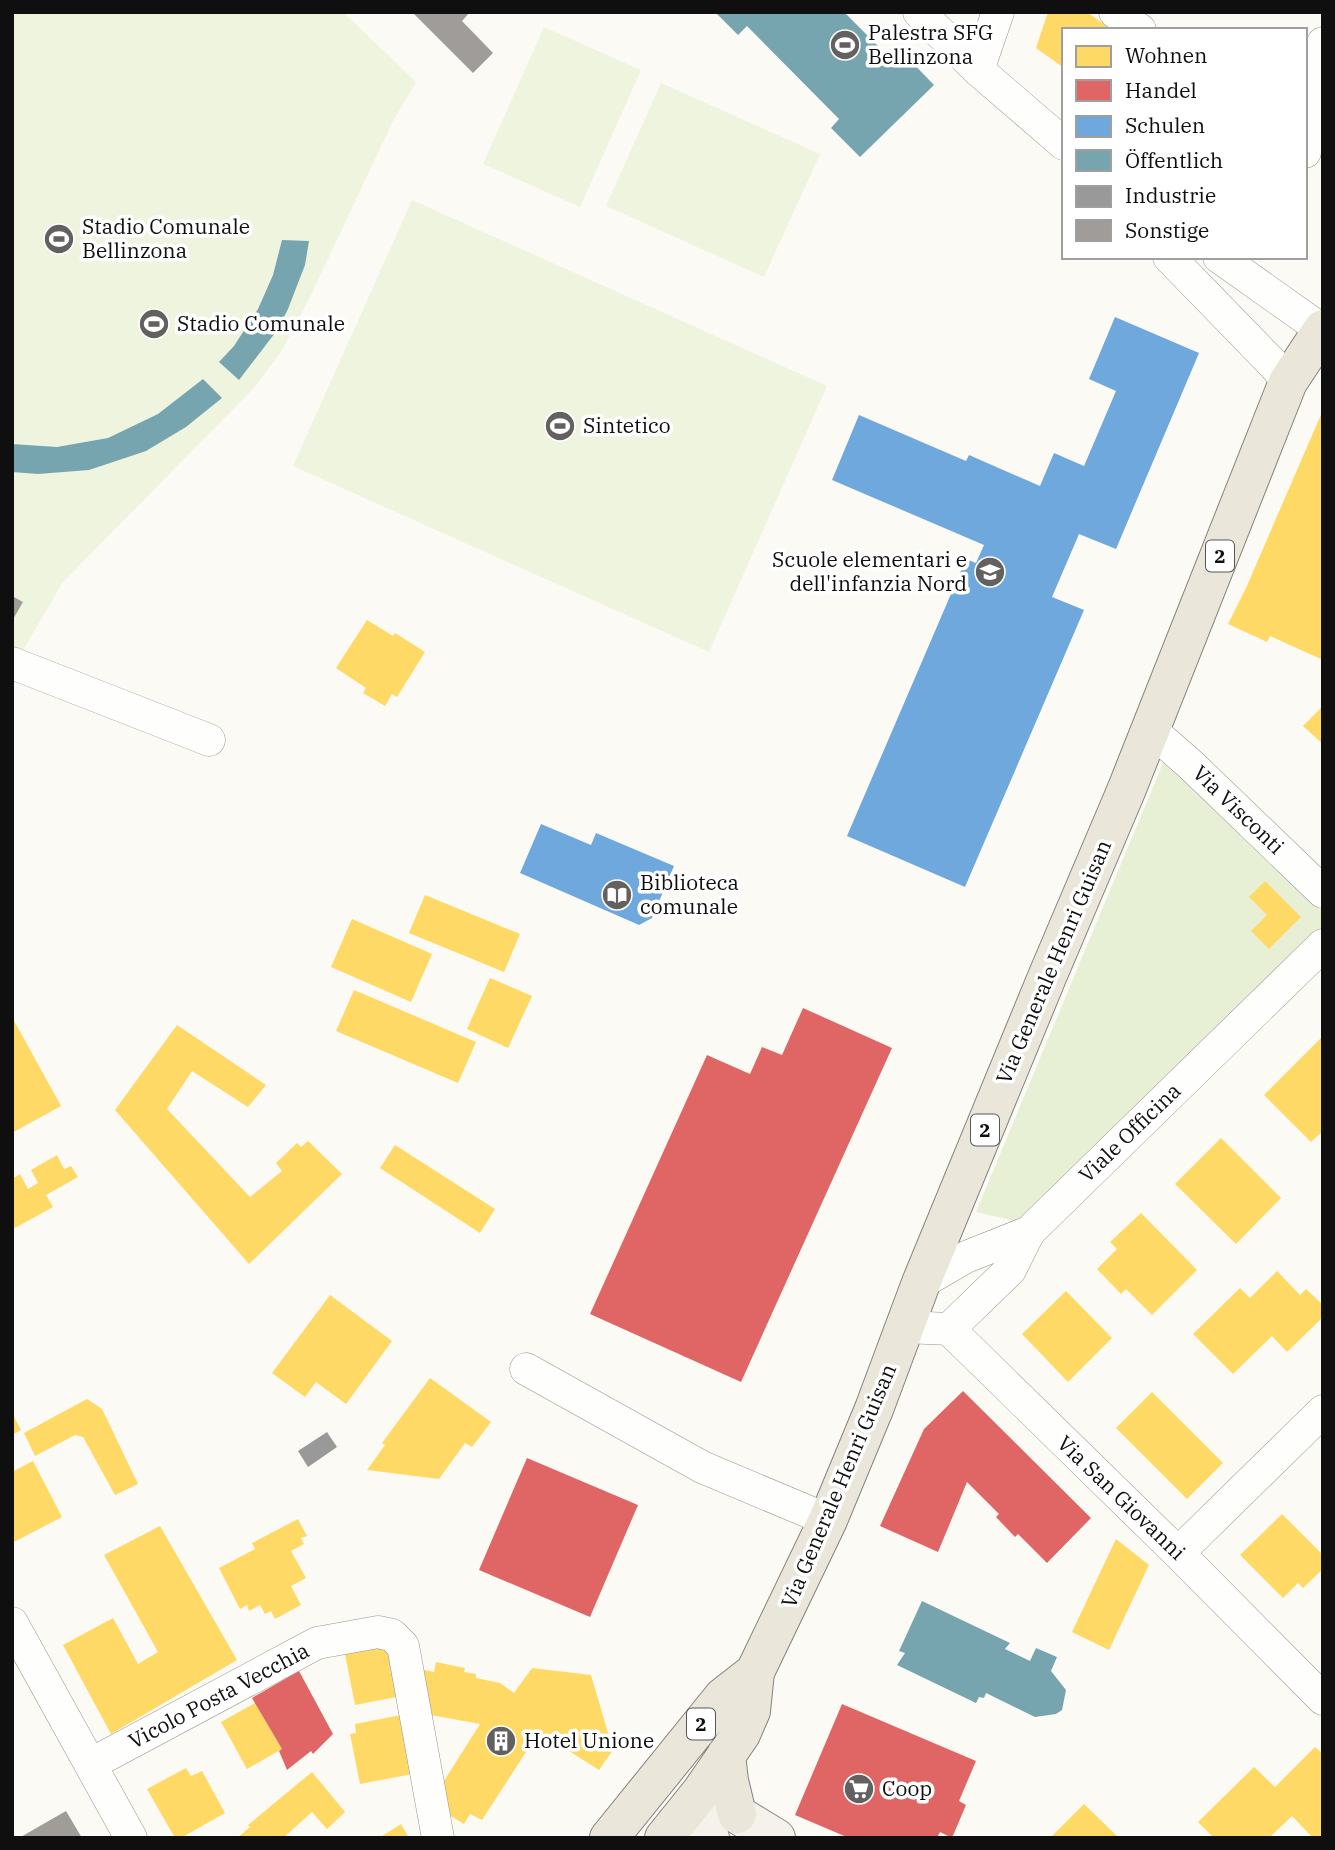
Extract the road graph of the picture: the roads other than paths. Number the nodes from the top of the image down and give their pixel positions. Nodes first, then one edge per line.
1 (919, 12) edge
2 (998, 12) edge
3 (1115, 12) edge
4 (1137, 28) edge
5 (1323, 43) edge
6 (978, 70) junction
7 (1062, 142) edge
8 (1307, 143) edge
9 (1171, 259) edge
10 (1237, 263) edge
11 (1217, 306) junction
12 (1322, 329) edge
13 (1288, 382) junction
14 (12, 663) edge
15 (1151, 730) junction
16 (209, 740) dead end
17 (1323, 892) edge
18 (1323, 945) edge
19 (1029, 1232) junction
20 (921, 1283) junction
21 (905, 1327) junction
22 (949, 1329) junction
23 (526, 1369) dead end
24 (1323, 1411) edge
25 (828, 1520) junction
26 (1178, 1553) junction
27 (12, 1623) edge
28 (755, 1672) junction
29 (1323, 1699) edge
30 (726, 1755) junction
31 (91, 1764) junction
32 (654, 1783) junction
33 (701, 1792) junction
34 (697, 1828) edge
35 (131, 1838) edge
36 (438, 1838) edge
37 (609, 1838) edge
38 (776, 1838) edge

1 - 6 street
2 - 6 street
3 - 4 street
5 - 8 street
6 - 7 street
9 - 11 street
10 - 11 street
10 - 12 street
11 - 13 street
12 - 13 main road, Via Generale Henri Guisan / 2
13 - 15 main road, Via Generale Henri Guisan / 2
14 - 16 street
15 - 17 street, Via Visconti
15 - 20 main road, Via Generale Henri Guisan / 2
18 - 19 street, Viale Officina
19 - 20 street
19 - 22 street, Viale Officina
20 - 21 main road, Via Generale Henri Guisan / 2
21 - 22 street
21 - 25 main road, Via Generale Henri Guisan / 2
22 - 26 street, Via San Giovanni
23 - 25 street
24 - 26 street
25 - 28 main road, Via Generale Henri Guisan / 2
26 - 29 street, Via San Giovanni
27 - 31 street
28 - 30 main road, Via Generale Henri Guisan / 2
28 - 32 main road, Via Generale Henri Guisan / 2
30 - 33 main road, Via Generale Henri Guisan / 2
30 - 34 main road
31 - 35 street
31 - 36 street, Vicolo Posta Vecchia
32 - 33 main road
32 - 34 main road
32 - 37 main road, 2
33 - 34 main road, Via Generale Henri Guisan / 2
34 - 38 street

